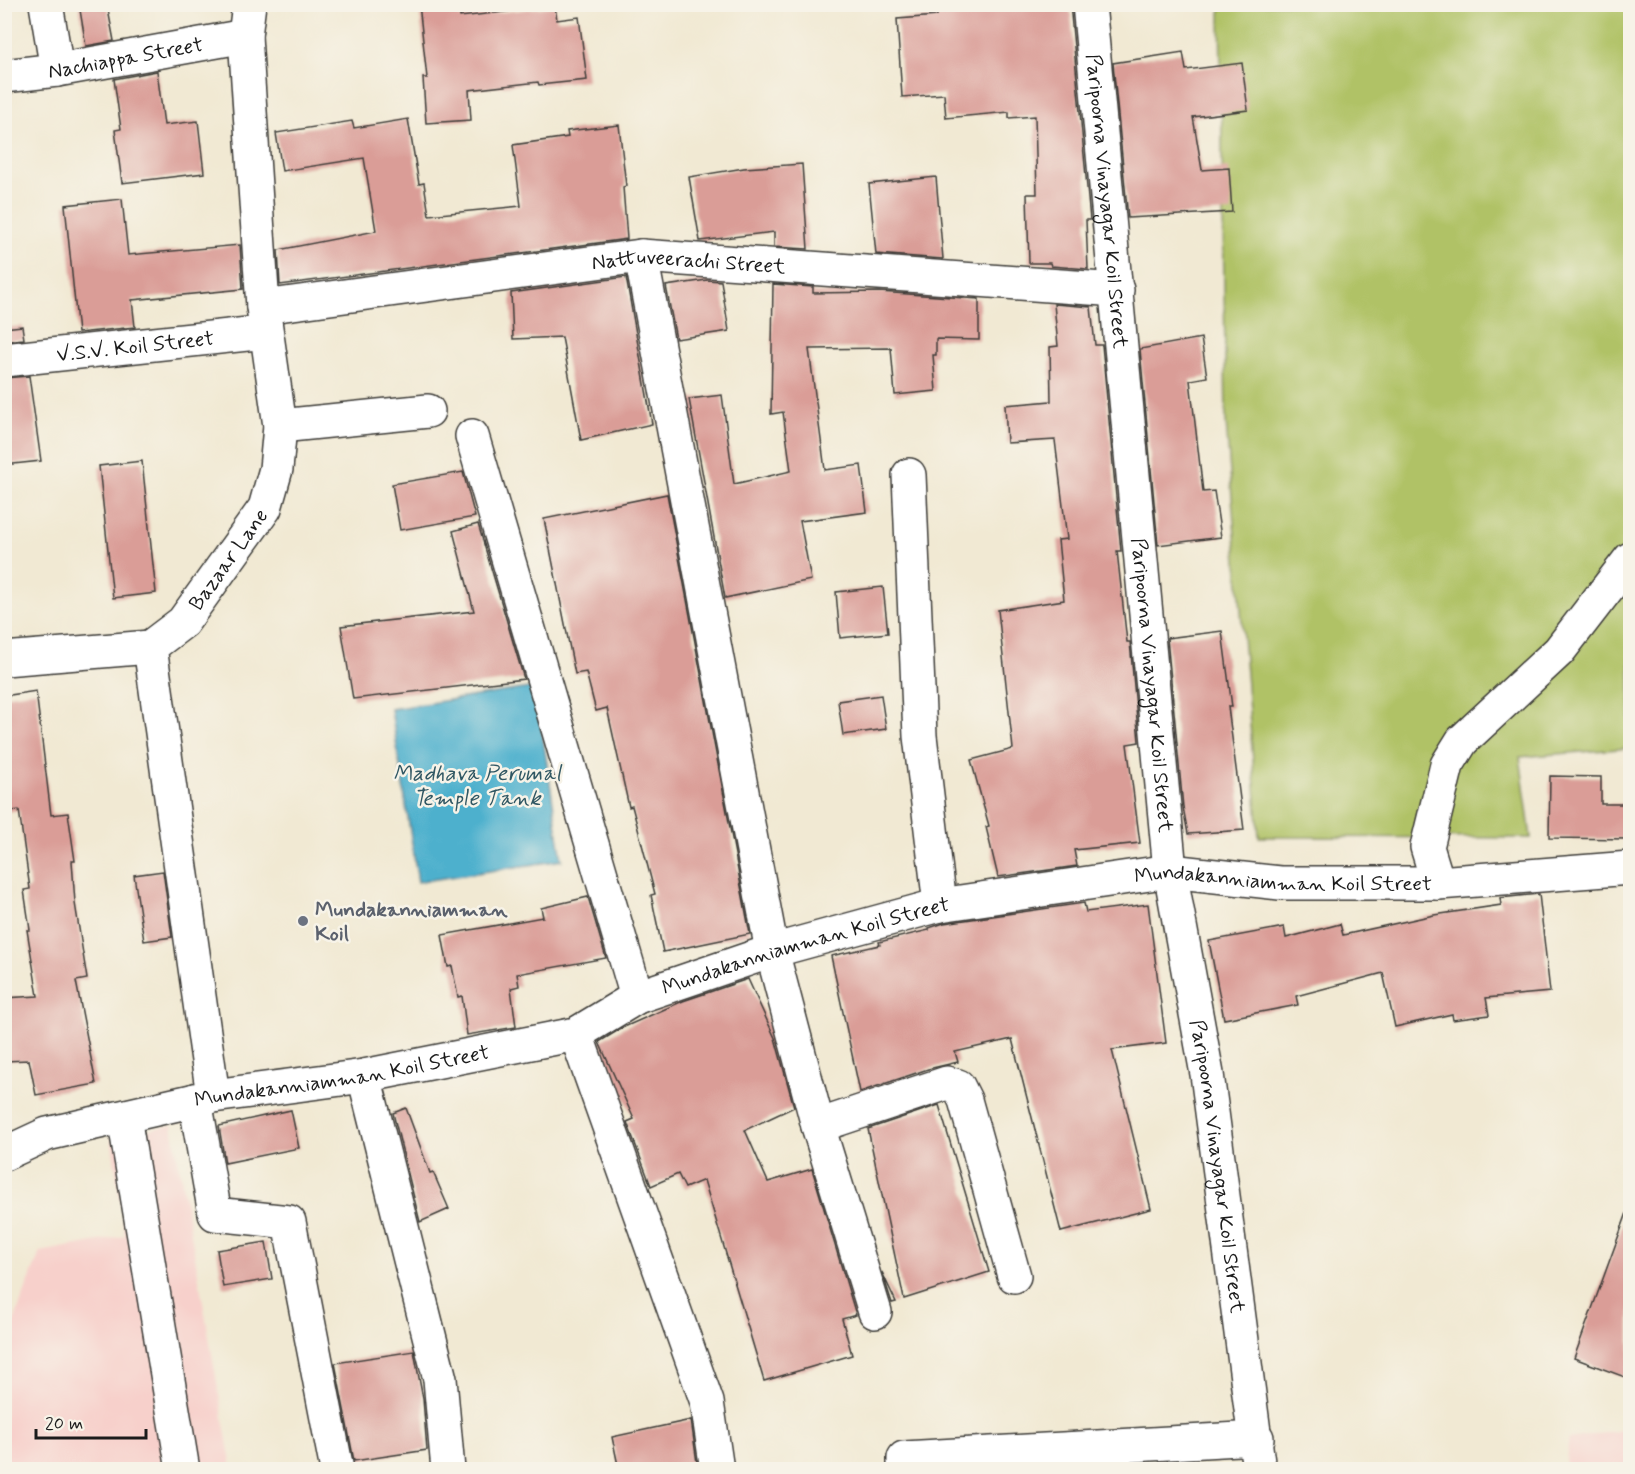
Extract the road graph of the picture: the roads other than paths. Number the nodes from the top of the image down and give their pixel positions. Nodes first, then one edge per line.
1 (46, 4) edge
2 (249, 4) edge
3 (1089, 4) edge
4 (245, 36) junction
5 (57, 70) junction
6 (4, 76) edge
7 (641, 256) junction
8 (1117, 290) junction
9 (265, 319) junction
10 (4, 360) edge
11 (428, 411) dead end
12 (280, 426) junction
13 (472, 436) dead end
14 (909, 475) dead end
15 (1630, 559) edge
16 (150, 647) junction
17 (4, 659) edge
18 (1630, 868) edge
19 (1170, 871) junction
20 (1438, 884) junction
21 (940, 905) junction
22 (772, 951) junction
23 (637, 997) junction
24 (576, 1034) junction
25 (364, 1076) junction
26 (204, 1098) junction
27 (124, 1117) junction
28 (818, 1126) junction
29 (4, 1154) edge
30 (1014, 1276) dead end
31 (875, 1312) dead end
32 (1258, 1454) edge
33 (183, 1470) edge
34 (337, 1470) edge
35 (448, 1470) edge
36 (717, 1470) edge
37 (904, 1470) edge

1 - 5 street
2 - 4 street, Bazaar Lane
3 - 8 street, Paripoorna Vinayagar Koil Street
4 - 5 street, Nachiappa Street
4 - 9 street, Bazaar Lane
5 - 6 street, Nachiappa Street
7 - 8 street, Nattuveerachi Street
7 - 9 street, Nattuveerachi Street
7 - 22 street
8 - 19 street, Paripoorna Vinayagar Koil Street
9 - 10 street, V.S.V. Koil Street
9 - 12 street, Bazaar Lane
11 - 12 street
12 - 16 street, Bazaar Lane
13 - 23 street
14 - 21 street
15 - 20 street
16 - 17 street
16 - 26 street
18 - 20 street, Mundakanniamman Koil Street
19 - 20 street, Mundakanniamman Koil Street
19 - 21 street, Mundakanniamman Koil Street
19 - 32 street, Paripoorna Vinayagar Koil Street
21 - 22 street, Mundakanniamman Koil Street
22 - 23 street, Mundakanniamman Koil Street
22 - 28 street
23 - 24 street, Mundakanniamman Koil Street
24 - 25 street, Mundakanniamman Koil Street
24 - 36 street
25 - 26 street, Mundakanniamman Koil Street
25 - 35 street
26 - 27 street, Mundakanniamman Koil Street
26 - 34 street
27 - 29 street, Mundakanniamman Koil Street
27 - 33 street
28 - 30 street
28 - 31 street
32 - 37 street

